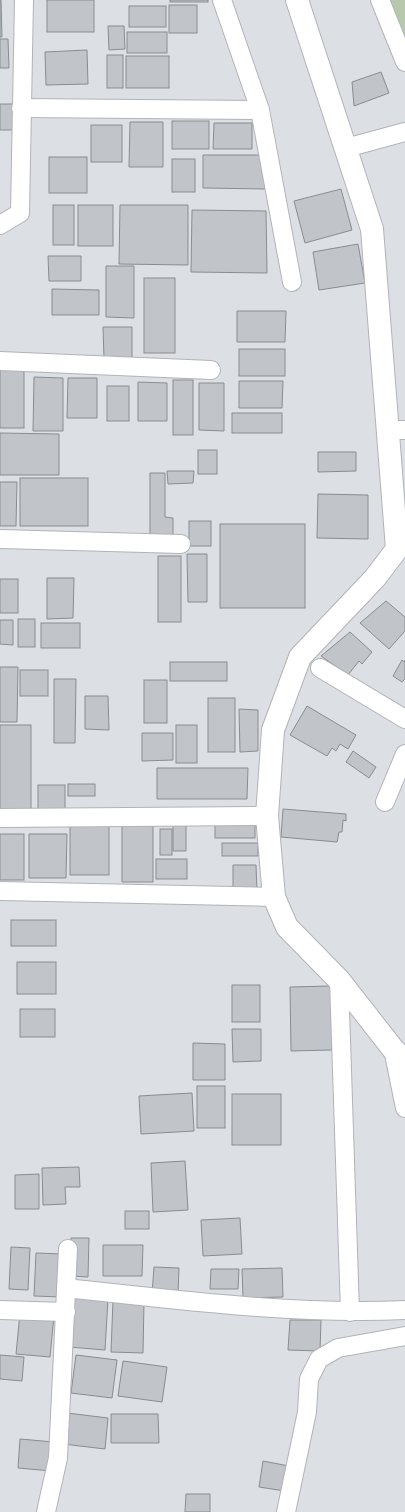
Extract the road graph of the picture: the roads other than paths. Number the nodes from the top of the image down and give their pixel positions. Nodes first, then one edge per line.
1 (24, 0) edge
2 (222, 0) edge
3 (297, 0) edge
4 (380, 0) edge
5 (405, 62) edge
6 (21, 108) junction
7 (260, 110) junction
8 (405, 132) edge
9 (346, 148) junction
10 (0, 225) edge
11 (292, 282) dead end
12 (0, 360) edge
13 (212, 370) dead end
14 (397, 430) edge
15 (400, 497) edge
16 (0, 539) edge
17 (181, 544) dead end
18 (320, 668) dead end
19 (405, 719) edge
20 (405, 754) edge
21 (385, 802) dead end
22 (267, 816) junction
23 (0, 818) edge
24 (0, 891) edge
25 (274, 897) junction
26 (339, 980) junction
27 (399, 1055) edge
28 (405, 1108) edge
29 (68, 1249) dead end
30 (66, 1288) junction
31 (0, 1310) edge
32 (405, 1310) edge
33 (66, 1312) junction
34 (350, 1312) junction
35 (405, 1336) edge
36 (46, 1512) edge
37 (286, 1512) edge

1 - 6 street
2 - 7 street
3 - 9 street
4 - 5 street
6 - 7 street
6 - 10 street
7 - 11 street
8 - 9 street
9 - 14 street
12 - 13 street
14 - 15 street
15 - 22 street
16 - 17 street
18 - 19 street
20 - 21 street
22 - 23 street
22 - 25 street
24 - 25 street
25 - 26 street
26 - 27 street
26 - 34 street
27 - 28 street
29 - 30 street
30 - 33 street
30 - 34 street
31 - 33 street
32 - 34 street
33 - 36 street
35 - 37 street

